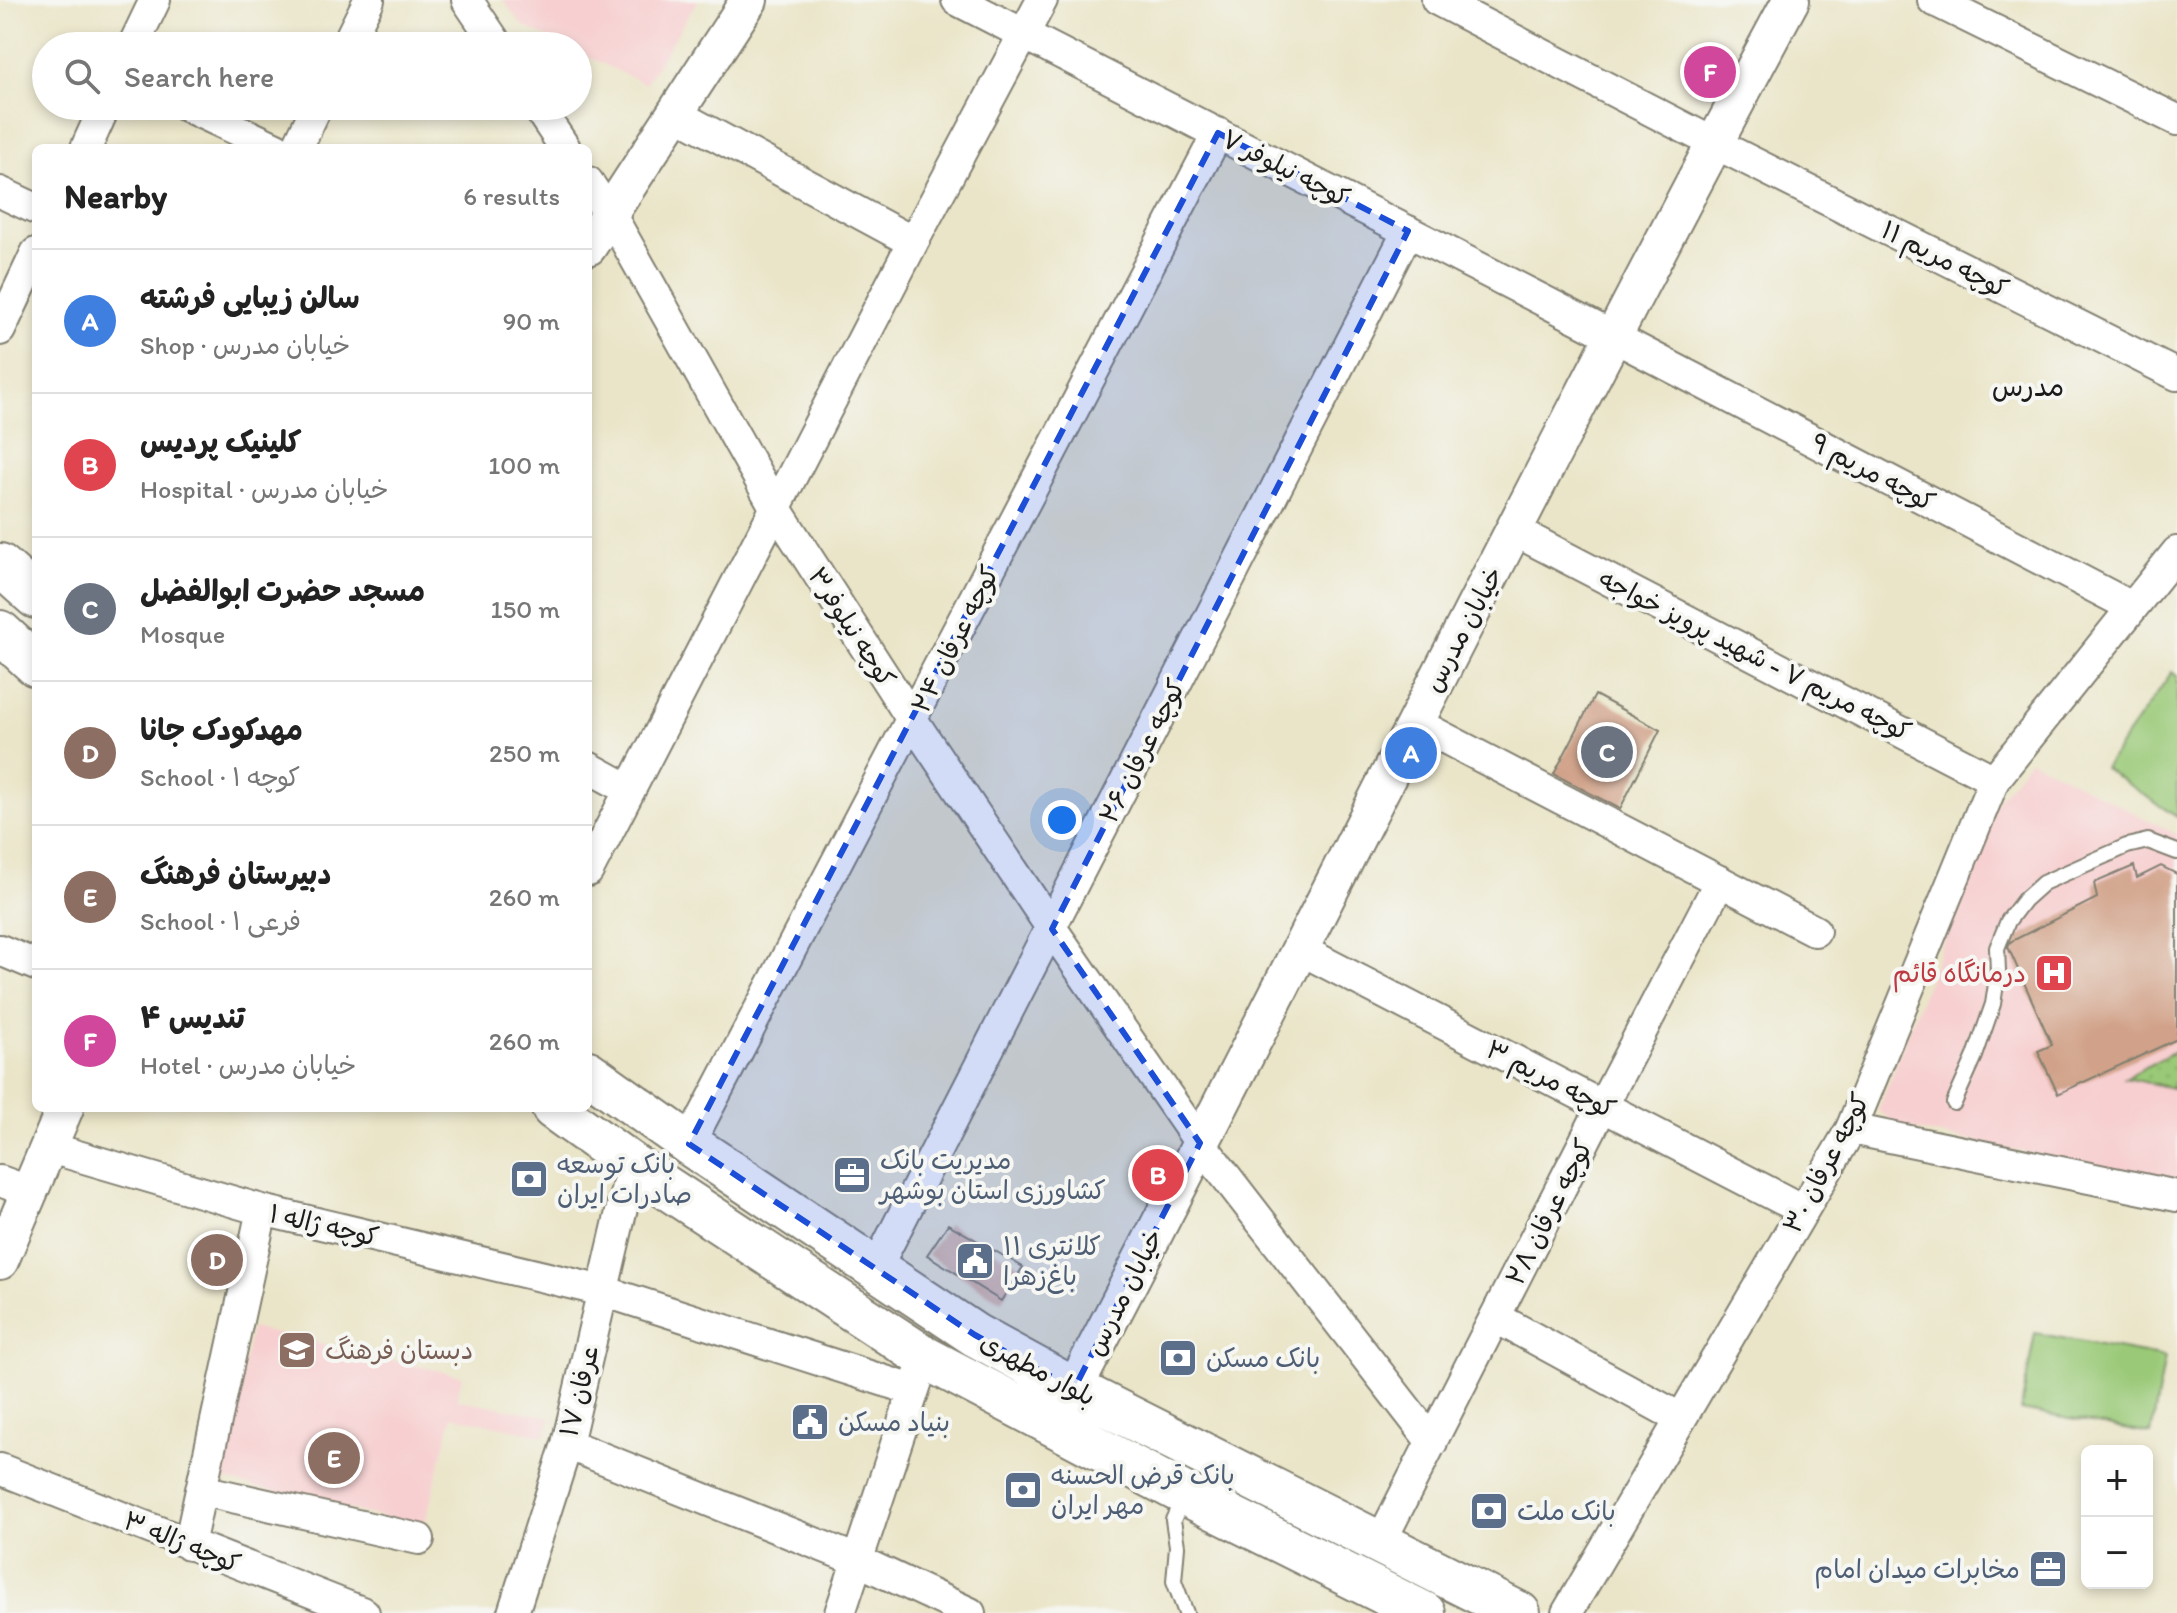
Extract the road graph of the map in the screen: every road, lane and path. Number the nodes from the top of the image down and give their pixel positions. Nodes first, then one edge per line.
1 (155, 0) edge
2 (369, 0) edge
3 (467, 0) edge
4 (749, 0) edge
5 (957, 0) edge
6 (1042, 0) edge
7 (1437, 0) edge
8 (1791, 0) edge
9 (1933, 0) edge
10 (140, 32) edge
11 (353, 32) edge
12 (489, 32) edge
13 (1023, 33) junction
14 (676, 114) junction
15 (99, 120) edge
16 (216, 120) edge
17 (310, 120) edge
18 (546, 120) edge
19 (2177, 120) edge
20 (1218, 133) junction
21 (1714, 143) junction
22 (88, 144) edge
23 (267, 144) edge
24 (299, 144) edge
25 (562, 144) edge
26 (592, 188) edge
27 (0, 192) edge
28 (32, 207) edge
29 (610, 214) junction
30 (1408, 231) junction
31 (592, 241) edge
32 (913, 242) junction
33 (32, 262) edge
34 (0, 330) edge
35 (1614, 337) junction
36 (2177, 375) edge
37 (775, 507) junction
38 (1515, 531) junction
39 (2177, 552) edge
40 (0, 565) edge
41 (32, 593) edge
42 (2132, 607) junction
43 (0, 632) edge
44 (32, 661) edge
45 (913, 721) junction
46 (1414, 722) junction
47 (592, 769) edge
48 (1994, 780) junction
49 (630, 790) junction
50 (2177, 852) edge
51 (592, 863) edge
52 (1720, 881) junction
53 (1052, 929) junction
54 (1815, 931) dead end
55 (1299, 949) junction
56 (0, 950) edge
57 (32, 963) edge
58 (592, 1075) edge
59 (1954, 1103) dead end
60 (1603, 1105) junction
61 (63, 1112) edge
62 (559, 1112) edge
63 (1851, 1129) junction
64 (1200, 1143) junction
65 (689, 1144) junction
66 (47, 1147) junction
67 (632, 1165) junction
68 (14, 1186) edge
69 (2177, 1196) edge
70 (262, 1210) junction
71 (1803, 1210) junction
72 (0, 1261) edge
73 (875, 1270) junction
74 (603, 1291) junction
75 (1495, 1317) junction
76 (920, 1374) junction
77 (1074, 1389) junction
78 (1680, 1418) junction
79 (1432, 1442) junction
80 (567, 1444) junction
81 (0, 1469) edge
82 (201, 1490) junction
83 (1185, 1494) junction
84 (419, 1539) dead end
85 (1380, 1543) junction
86 (189, 1545) junction
87 (857, 1560) junction
88 (1400, 1608) edge
89 (364, 1613) edge
90 (513, 1613) edge
91 (840, 1613) edge
92 (970, 1613) edge
93 (1186, 1613) edge
94 (1519, 1613) edge
95 (1567, 1613) edge

1 - 10 street
2 - 11 street
3 - 12 street
4 - 14 street
5 - 13 street, کوچه نیلوفر ۷
6 - 13 street
7 - 21 street, کوچه مریم ۱۱
8 - 21 street, خیابان مدرس
9 - 19 street
13 - 20 street, کوچه نیلوفر ۷
13 - 32 street
14 - 29 street
14 - 32 street
15 - 22 street
16 - 23 street
17 - 24 street
18 - 25 street
20 - 30 street, کوچه نیلوفر ۷
20 - 45 street, کوچه عرفان ۲۴
21 - 35 street, خیابان مدرس
21 - 36 street, کوچه مریم ۱۱
26 - 29 street, کوچه نیلوفر۳
27 - 28 street
29 - 31 street
29 - 37 street, کوچه نیلوفر۳
30 - 35 street, کوچه نیلوفر ۷
30 - 53 street, کوچه عرفان ۲۶
32 - 37 street
33 - 34 street
35 - 38 street, خیابان مدرس
35 - 42 street, کوچه مریم ۹
37 - 45 street, کوچه نیلوفر۳
37 - 49 street
38 - 46 street, خیابان مدرس
38 - 48 street, کوچه مریم ۷ - شهید پرویز خواجه
39 - 42 street, کوچه عرفان ۳۰
40 - 41 main road
42 - 48 street, کوچه عرفان ۳۰
43 - 44 main road
45 - 53 street, کوچه نیلوفر۳
45 - 65 street, کوچه عرفان ۲۴
46 - 52 street
46 - 55 street, خیابان مدرس
47 - 49 street
48 - 63 street, کوچه عرفان ۳۰
49 - 51 street
50 - 59 lane
52 - 54 street
52 - 60 street, کوچه عرفان ۲۸
53 - 64 street, کوچه نیلوفر۳
53 - 73 street, کوچه عرفان ۲۶
55 - 60 street, کوچه مریم ۳
55 - 64 street, خیابان مدرس
56 - 57 street
58 - 65 main road, بلوار مطهری
60 - 71 street, کوچه مریم ۳
60 - 75 street, کوچه عرفان ۲۸
61 - 66 street
62 - 67 main road, بلوار مطهری
63 - 69 street
63 - 71 street, کوچه عرفان ۳۰
64 - 77 street, خیابان مدرس
64 - 79 street, کوچه نیلوفر۳
65 - 73 main road, بلوار مطهری
66 - 68 street
66 - 70 street, کوچه ژاله ۱
67 - 74 street, عرفان ۱۷
67 - 76 main road, بلوار مطهری
68 - 72 street
70 - 74 street, کوچه ژاله ۱
70 - 82 street
71 - 78 street, کوچه عرفان ۳۰
73 - 77 main road, بلوار مطهری
74 - 76 street, کوچه ژاله ۱
74 - 80 street, عرفان ۱۷
75 - 78 street
75 - 79 street, کوچه عرفان ۲۸
76 - 83 main road, بلوار مطهری
76 - 87 street
77 - 85 main road, بلوار مطهری
78 - 95 street, کوچه عرفان ۳۰
79 - 85 street, کوچه عرفان ۲۸
80 - 87 street
80 - 90 street, عرفان ۱۷
81 - 86 street, کوچه ژاله ۳
82 - 84 street
82 - 86 street
83 - 88 main road, بلوار مطهری
83 - 93 lane
85 - 94 main road, بلوار مطهری
86 - 89 street, کوچه ژاله ۳
87 - 91 street
87 - 92 street

